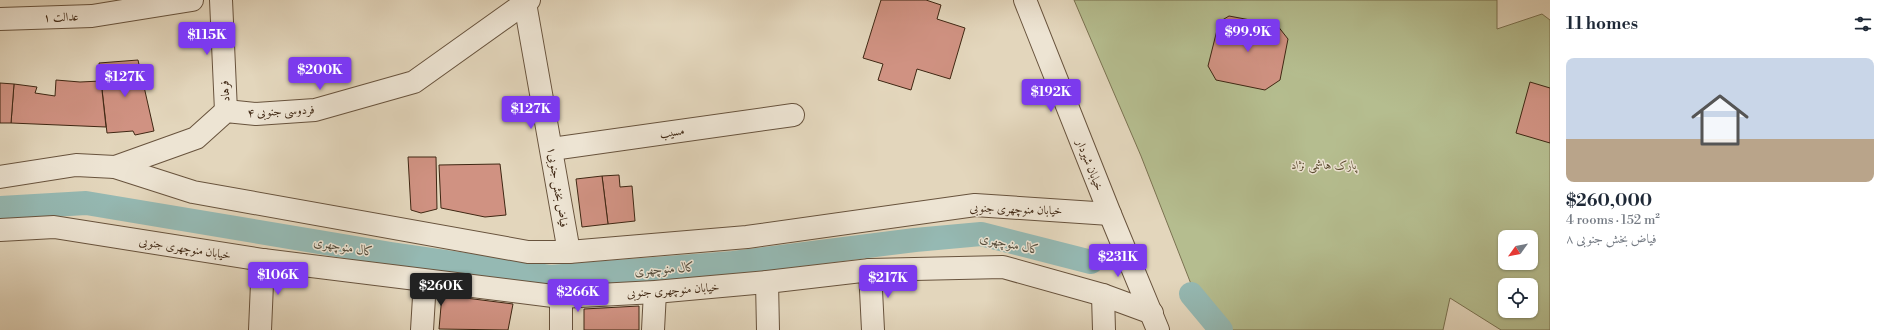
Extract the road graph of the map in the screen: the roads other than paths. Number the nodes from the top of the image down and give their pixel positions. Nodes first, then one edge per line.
1 (192, 0) edge
2 (221, 0) edge
3 (1025, 0) edge
4 (527, 2) edge
5 (91, 8) edge
6 (0, 20) edge
7 (226, 111) junction
8 (793, 115) dead end
9 (552, 149) junction
10 (115, 167) junction
11 (0, 177) edge
12 (1110, 214) junction
13 (0, 230) edge
14 (569, 252) junction
15 (263, 260) junction
16 (870, 270) junction
17 (425, 281) junction
18 (767, 282) junction
19 (655, 292) junction
20 (1103, 296) junction
21 (561, 297) junction
22 (1155, 322) edge
23 (260, 330) edge
24 (422, 330) edge
25 (561, 330) edge
26 (653, 330) edge
27 (768, 330) edge
28 (873, 330) edge
29 (1104, 330) edge

1 - 5 street, عدالت ۱
2 - 7 street, فرهاد
3 - 12 street, خیابان شیردار
4 - 7 street, فردوسی جنوبی ۴
4 - 9 street, فیاض بخش جنوبی۱
5 - 6 street, عدالت ۱
7 - 10 street
8 - 9 street, مسیب
9 - 14 street, فیاض بخش جنوبی۱
10 - 11 street, خیابان منوچهری جنوبی
10 - 14 street, خیابان منوچهری جنوبی
12 - 14 street, خیابان منوچهری جنوبی
12 - 22 street, خیابان شیردار
13 - 15 street, خیابان منوچهری جنوبی
15 - 17 street, خیابان منوچهری جنوبی
15 - 23 street
16 - 18 street, خیابان منوچهری جنوبی
16 - 20 street, خیابان منوچهری جنوبی
16 - 28 street
17 - 21 street, خیابان منوچهری جنوبی
17 - 24 street
18 - 19 street, خیابان منوچهری جنوبی
18 - 27 street
19 - 21 street, خیابان منوچهری جنوبی
19 - 26 street
20 - 22 street, خیابان منوچهری جنوبی
20 - 29 street
21 - 25 street

